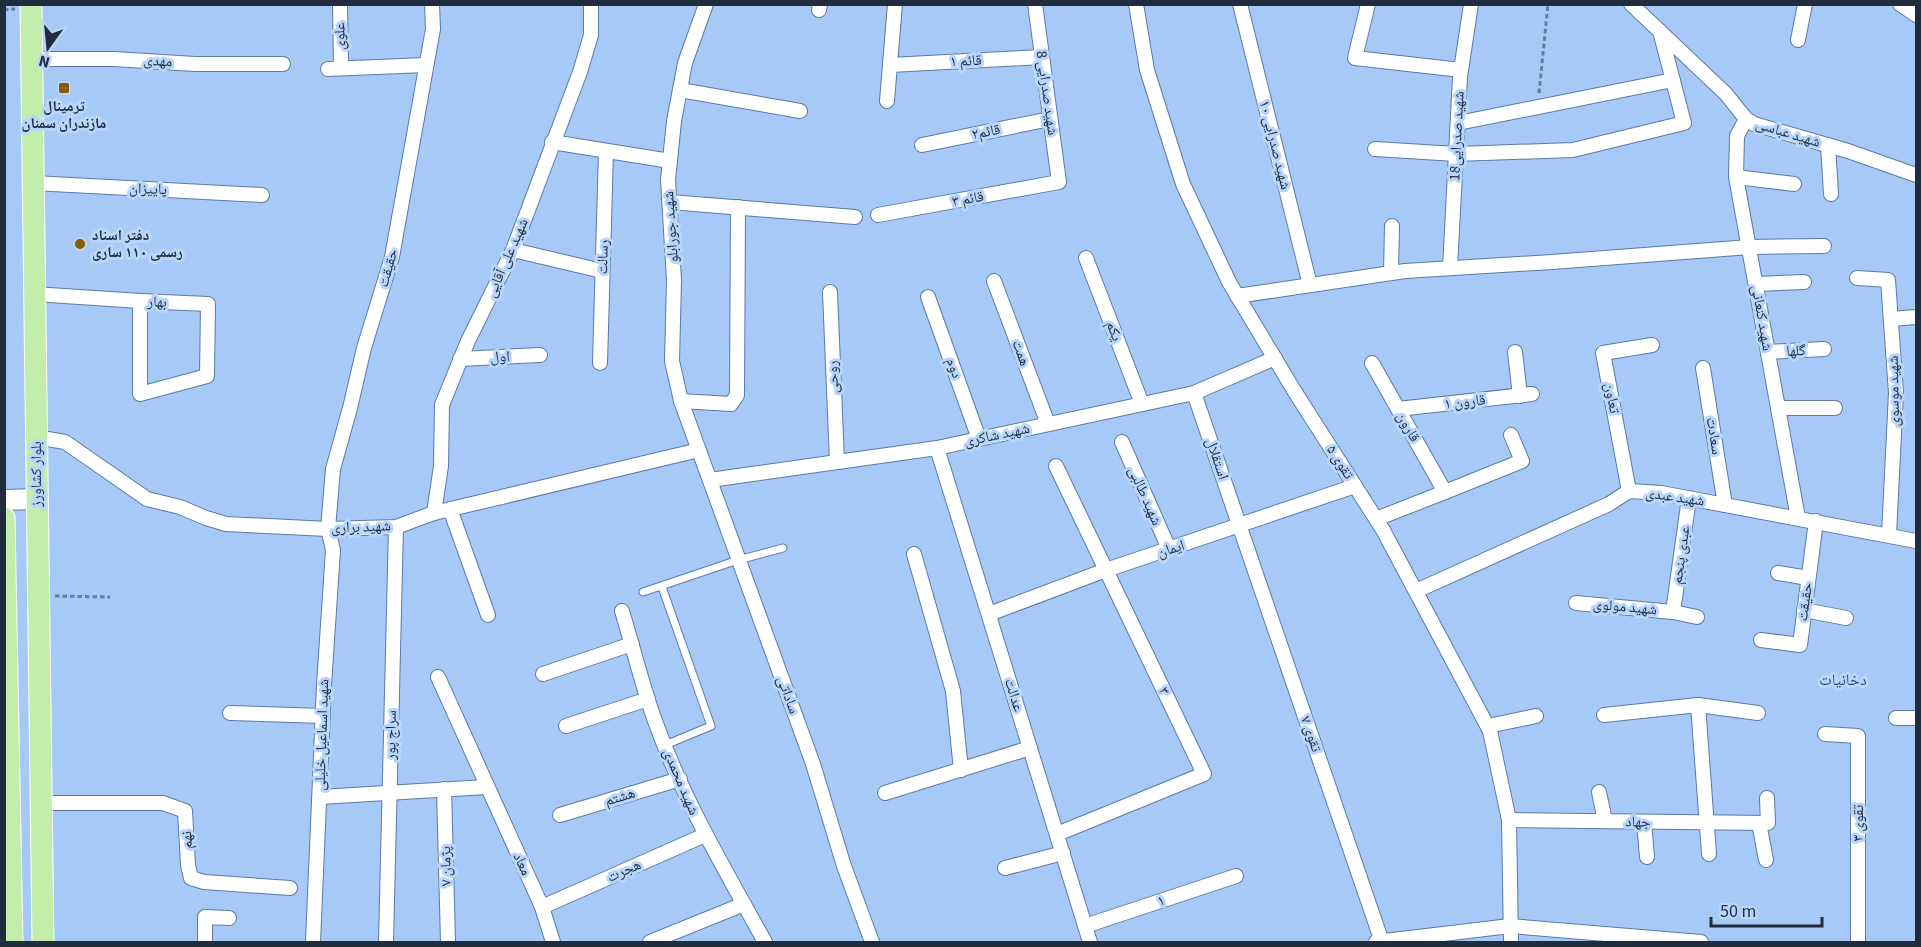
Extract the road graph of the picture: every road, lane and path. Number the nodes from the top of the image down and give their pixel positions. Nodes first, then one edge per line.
1 (31, 4) edge
2 (340, 4) edge
3 (432, 4) edge
4 (591, 4) edge
5 (706, 4) edge
6 (895, 4) edge
7 (1035, 4) edge
8 (1136, 4) edge
9 (1240, 4) edge
10 (1368, 4) edge
11 (1471, 4) edge
12 (1548, 4) edge
13 (1631, 4) edge
14 (1804, 4) edge
15 (1900, 4) edge
16 (1917, 15) edge
17 (1660, 31) junction
18 (1798, 40) dead end
19 (1042, 57) junction
20 (32, 59) junction
21 (284, 64) dead end
22 (426, 65) junction
23 (890, 65) junction
24 (1461, 70) junction
25 (1673, 80) junction
26 (680, 90) junction
27 (887, 101) dead end
28 (1538, 107) junction
29 (800, 111) dead end
30 (1050, 119) junction
31 (1746, 119) junction
32 (1458, 123) junction
33 (552, 142) junction
34 (922, 145) dead end
35 (1828, 145) junction
36 (1376, 149) dead end
37 (606, 151) junction
38 (1456, 154) junction
39 (670, 161) junction
40 (1917, 175) edge
41 (1736, 177) junction
42 (1059, 182) joint
43 (33, 183) junction
44 (1794, 184) dead end
45 (1831, 194) dead end
46 (262, 195) dead end
47 (670, 202) junction
48 (738, 207) junction
49 (878, 215) dead end
50 (855, 217) dead end
51 (1392, 226) dead end
52 (1824, 246) dead end
53 (1749, 247) junction
54 (513, 250) junction
55 (1086, 258) dead end
56 (1450, 268) junction
57 (602, 271) junction
58 (1391, 273) junction
59 (1857, 278) dead end
60 (994, 281) dead end
61 (1804, 282) dead end
62 (1756, 284) junction
63 (1310, 285) junction
64 (830, 292) dead end
65 (34, 294) junction
66 (1237, 296) junction
67 (928, 297) dead end
68 (140, 302) junction
69 (1917, 318) edge
70 (1891, 319) junction
71 (1652, 345) dead end
72 (1824, 349) dead end
73 (1515, 352) dead end
74 (1768, 352) junction
75 (540, 356) dead end
76 (1275, 358) junction
77 (460, 359) junction
78 (600, 363) dead end
79 (1372, 363) dead end
80 (1703, 368) dead end
81 (1194, 393) junction
82 (681, 401) junction
83 (1142, 404) junction
84 (1778, 408) junction
85 (1835, 408) dead end
86 (1398, 410) junction
87 (1048, 424) junction
88 (1511, 435) dead end
89 (36, 437) junction
90 (979, 439) junction
91 (1122, 442) dead end
92 (937, 448) junction
93 (699, 450) junction
94 (837, 462) junction
95 (1056, 466) dead end
96 (710, 480) junction
97 (1355, 486) junction
98 (1629, 491) junction
99 (1445, 492) junction
100 (1689, 498) junction
101 (36, 499) junction
102 (4, 500) edge
103 (1725, 505) junction
104 (450, 509) junction
105 (434, 513) junction
106 (4, 518) edge
107 (1798, 518) junction
108 (1376, 519) junction
109 (1816, 521) junction
110 (1239, 526) junction
111 (396, 527) junction
112 (328, 528) junction
113 (1889, 535) junction
114 (1917, 541) edge
115 (783, 548) dead end
116 (1169, 549) junction
117 (914, 554) dead end
118 (738, 560) junction
119 (1106, 570) junction
120 (1778, 573) dead end
121 (1809, 578) junction
122 (662, 587) junction
123 (1416, 591) junction
124 (643, 592) dead end
125 (38, 596) junction
126 (110, 597) dead end
127 (1576, 603) dead end
128 (622, 610) dead end
129 (1804, 610) junction
130 (1673, 612) junction
131 (989, 614) junction
132 (488, 615) dead end
133 (1697, 617) dead end
134 (1845, 618) dead end
135 (1761, 640) dead end
136 (632, 644) junction
137 (5, 648) edge
138 (543, 674) dead end
139 (438, 677) dead end
140 (648, 699) junction
141 (1698, 705) junction
142 (1758, 712) dead end
143 (230, 713) dead end
144 (323, 716) junction
145 (1536, 716) dead end
146 (1604, 716) dead end
147 (1896, 718) dead end
148 (1917, 718) edge
149 (566, 726) dead end
150 (1488, 726) junction
151 (1825, 734) dead end
152 (665, 745) junction
153 (1030, 748) junction
154 (961, 770) junction
155 (680, 779) junction
156 (10, 787) junction
157 (486, 787) junction
158 (444, 789) junction
159 (1599, 792) dead end
160 (885, 793) dead end
161 (390, 794) junction
162 (42, 795) junction
163 (320, 797) junction
164 (1767, 798) dead end
165 (560, 815) dead end
166 (1509, 820) junction
167 (1605, 821) junction
168 (1644, 822) junction
169 (1706, 822) junction
170 (1764, 823) junction
171 (1057, 834) junction
172 (705, 835) junction
173 (1063, 852) junction
174 (1709, 854) dead end
175 (1647, 857) dead end
176 (1766, 860) dead end
177 (1005, 868) dead end
178 (1236, 876) dead end
179 (290, 888) dead end
180 (744, 904) junction
181 (542, 907) junction
182 (229, 918) dead end
183 (1085, 926) junction
184 (1510, 926) junction
185 (12, 942) edge
186 (43, 942) edge
187 (205, 942) edge
188 (313, 942) edge
189 (386, 942) edge
190 (448, 942) edge
191 (553, 942) edge
192 (650, 942) edge
193 (765, 942) edge
194 (872, 942) edge
195 (1090, 942) edge
196 (1380, 942) edge
197 (1511, 942) edge
198 (1701, 942) edge
199 (1858, 942) edge

1 - 20 main road, بلوار کشاورز
2 - 22 street, علوی
3 - 22 street, حقیقت
4 - 33 street, شهید علی آقایی
5 - 26 street, شهید جورابلو
6 - 23 street
7 - 19 street, شهید صدرایی 8
8 - 66 street, تقوی ۵
9 - 63 street, شهید صدرایی ۱۰
10 - 24 street
11 - 24 street, شهید صدرایی18
12 - 28 path
13 - 17 street, شهید عباسی
14 - 18 street
15 - 16 street
17 - 25 street
17 - 31 street, شهید عباسی
19 - 23 street, قائم ۱
19 - 30 street, شهید صدرایی 8
20 - 21 street, مهدی
20 - 43 main road, بلوار کشاورز
22 - 112 street, حقیقت
23 - 27 street
24 - 32 street, شهید صدرایی18
25 - 28 street
25 - 38 street
26 - 29 street
26 - 39 street, شهید جورابلو
28 - 32 street
30 - 34 street, قائم۲
30 - 42 street, شهید صدرایی 8
31 - 35 street, شهید عباسی
31 - 41 street, شهید کنعانی
32 - 38 street, شهید صدرایی18
33 - 37 street
33 - 54 street, شهید علی آقایی
35 - 40 street, شهید عباسی
35 - 45 street
36 - 38 street
37 - 39 street
37 - 57 street, رسالت
38 - 56 street, شهید صدرایی18
39 - 47 street, شهید جورابلو
41 - 44 street
41 - 53 street, شهید کنعانی
42 - 49 street, قائم ۳
43 - 46 street, پاییزان
43 - 65 main road, بلوار کشاورز
47 - 48 street
47 - 82 street, شهید جورابلو
48 - 50 street
48 - 82 street
51 - 58 street
52 - 53 street
53 - 56 street
53 - 62 street, شهید کنعانی
54 - 57 street
54 - 77 street, شهید علی آقایی
55 - 83 street, یکم
56 - 58 street
57 - 78 street, رسالت
58 - 63 street
59 - 70 street, شهید موسوی
60 - 87 street, همت
61 - 62 street
62 - 74 street, شهید کنعانی
63 - 66 street
64 - 94 street, روحی
65 - 68 street, بهار
65 - 89 main road, بلوار کشاورز
66 - 76 street, تقوی ۵
67 - 90 street, دوم
68 - 68 street, بهار
69 - 70 street
70 - 113 street, شهید موسوی
71 - 98 street, تعاون
72 - 74 street, گلها
73 - 86 street, قارون ۱
74 - 84 street, شهید کنعانی
75 - 77 street, اول
76 - 81 street, شهید شاکری
76 - 97 street, تقوی ۵
77 - 105 street, شهید علی آقایی
79 - 86 street, قارون
80 - 103 street, سعادت
81 - 83 street, شهید شاکری
81 - 110 street, استقلال
82 - 93 street, شهید جورابلو
83 - 87 street, شهید شاکری
84 - 85 street
84 - 107 street, شهید کنعانی
86 - 99 street, قارون
87 - 90 street, شهید شاکری
88 - 99 street
89 - 101 main road, بلوار کشاورز
89 - 112 street, شهید براری
90 - 92 street, شهید شاکری
91 - 116 street, شهید طالبی
92 - 94 street, شهید شاکری
92 - 131 street, عدالت
93 - 96 street, ساداتی
93 - 104 street, شهید براری
94 - 96 street, شهید شاکری
95 - 119 street, ۳
96 - 118 street, ساداتی
97 - 108 street, تقوی ۵
97 - 110 street, ایمان
98 - 100 street, شهید عبدی
98 - 123 street, شهید عبدی
99 - 108 street
100 - 103 street, شهید عبدی
100 - 130 street, عبدی پنجم
101 - 102 main road
101 - 125 main road, بلوار کشاورز
103 - 107 street, شهید عبدی
104 - 105 street, شهید براری
104 - 132 street
105 - 111 street, شهید براری
106 - 137 main road
107 - 109 street, شهید عبدی
108 - 123 street, تقوی ۵
109 - 113 street, شهید عبدی
109 - 121 street, حقیقت
110 - 116 street, ایمان
110 - 196 street, تقوی ۷
111 - 112 street, شهید براری
111 - 161 street, سراج پور
112 - 144 street, شهید اسماعیل خلیلی
113 - 114 street, شهید عبدی
115 - 118 lane
116 - 119 street, ایمان
117 - 154 street
118 - 122 lane
118 - 194 street, ساداتی
119 - 131 street, ایمان
119 - 171 street, ۳
120 - 121 street
121 - 129 street, حقیقت
122 - 124 lane
122 - 152 lane
123 - 150 street, تقوی ۵
125 - 126 path
125 - 162 main road, بلوار کشاورز
127 - 130 street, شهید مولوی
128 - 136 street, شهید محمدی
129 - 134 street
129 - 135 street, حقیقت
130 - 133 street, شهید مولوی
131 - 153 street, عدالت
136 - 138 street
136 - 140 street, شهید محمدی
137 - 156 main road
139 - 157 street, معاد
140 - 149 street
140 - 152 street, شهید محمدی
141 - 142 street
141 - 146 street
141 - 169 street
143 - 144 street
144 - 163 street, شهید اسماعیل خلیلی
145 - 150 street
147 - 148 street
150 - 166 street, تقوی ۵
151 - 199 street, تقوی ۳
152 - 155 street, شهید محمدی
153 - 154 street
153 - 171 street, عدالت
154 - 160 street
155 - 165 street, هشتم
155 - 172 street, شهید محمدی
156 - 162 main road
156 - 185 main road
157 - 158 street
157 - 181 street, معاد
158 - 161 street
158 - 190 street, پژمان ۷
159 - 167 street
161 - 163 street
161 - 189 street, سراج پور
162 - 179 street, نهم
162 - 186 main road, بلوار کشاورز
163 - 188 street, شهید اسماعیل خلیلی
164 - 170 street
166 - 167 street, جهاد
166 - 184 street, تقوی ۵
167 - 168 street, جهاد
168 - 169 street, جهاد
168 - 175 street
169 - 170 street, جهاد
169 - 174 street
170 - 176 street
171 - 173 street, عدالت
172 - 180 street, شهید محمدی
172 - 181 street, هجرت
173 - 177 street
173 - 183 street, عدالت
178 - 183 street, ۱
180 - 192 street
180 - 193 street, شهید محمدی
181 - 191 street, معاد
182 - 187 street
183 - 195 street, عدالت
184 - 196 street
184 - 197 street, تقوی ۵
184 - 198 street

